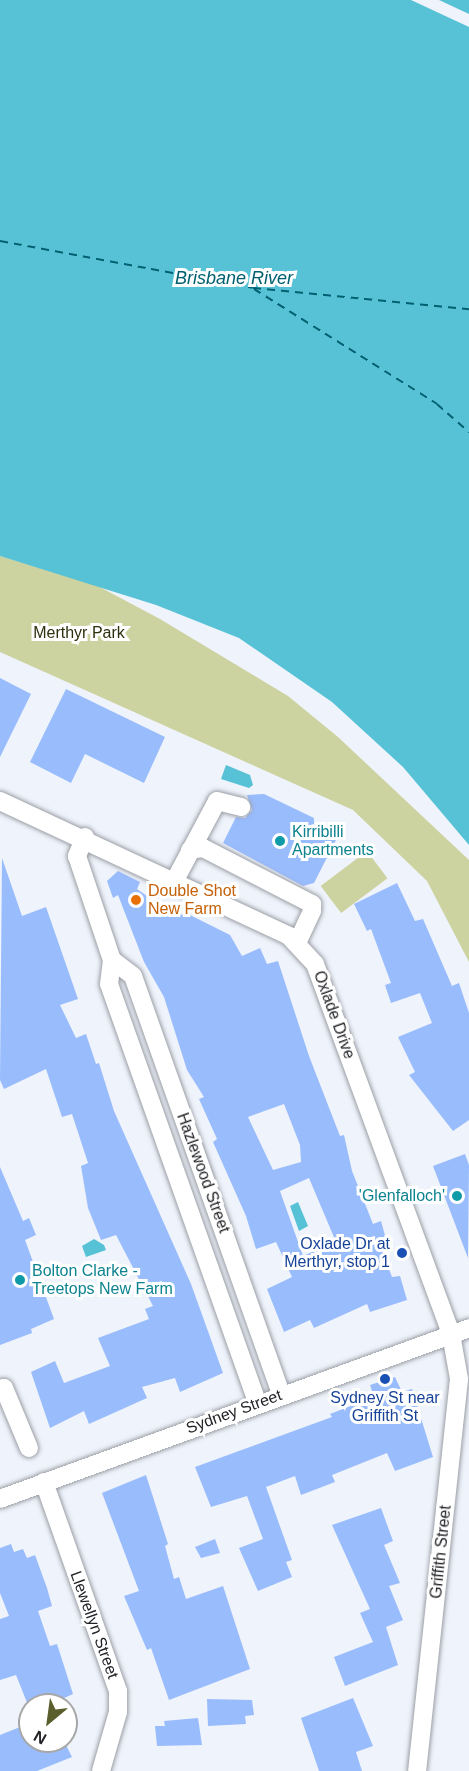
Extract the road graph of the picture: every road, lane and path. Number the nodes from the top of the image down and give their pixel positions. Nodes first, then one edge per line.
1 (0, 801) edge
2 (241, 807) dead end
3 (85, 837) junction
4 (190, 850) junction
5 (175, 880) junction
6 (297, 943) junction
7 (112, 960) junction
8 (469, 1328) edge
9 (450, 1334) junction
10 (0, 1389) edge
11 (281, 1394) junction
12 (256, 1402) junction
13 (29, 1448) dead end
14 (44, 1482) junction
15 (0, 1499) edge
16 (101, 1771) edge
17 (417, 1771) edge

1 - 3 street, Oxlade Drive
2 - 4 street
3 - 5 street, Oxlade Drive
3 - 7 street, Hazlewood Street
4 - 5 street
4 - 6 street
5 - 6 street, Oxlade Drive
6 - 9 street, Oxlade Drive
7 - 11 street, Hazlewood Street
7 - 12 street, Hazlewood Street
8 - 9 street, Sydney Street
9 - 11 street, Sydney Street
9 - 17 street, Griffith Street
10 - 13 street
11 - 12 street, Sydney Street
12 - 14 street, Sydney Street
14 - 15 street, Sydney Street
14 - 16 street, Llewellyn Street

